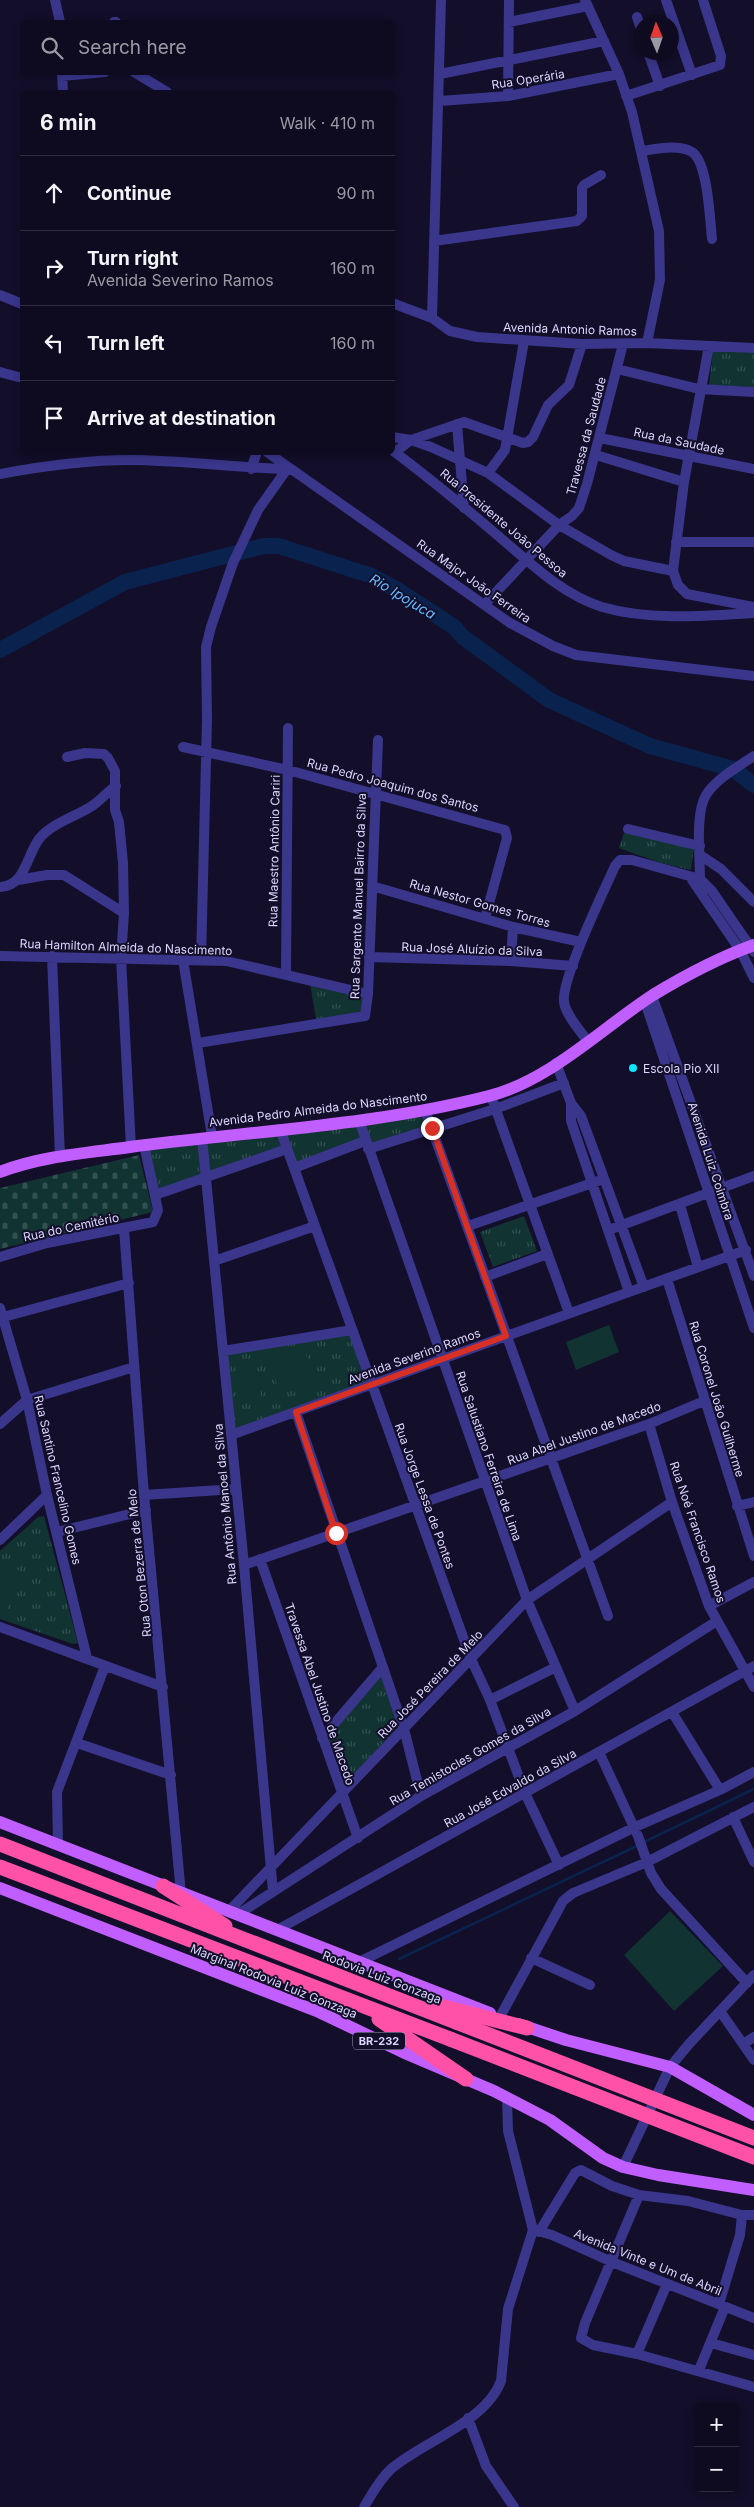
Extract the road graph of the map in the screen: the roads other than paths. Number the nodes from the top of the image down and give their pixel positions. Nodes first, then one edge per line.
1 (55, 0) edge
2 (441, 0) edge
3 (509, 0) edge
4 (666, 0) edge
5 (703, 0) edge
6 (587, 3) edge
7 (60, 20) edge
8 (509, 22) junction
9 (604, 41) junction
10 (507, 60) junction
11 (651, 60) edge
12 (440, 74) junction
13 (619, 74) junction
14 (62, 75) edge
15 (139, 75) edge
16 (692, 75) junction
17 (660, 86) junction
18 (63, 90) edge
19 (164, 90) edge
20 (508, 96) junction
21 (626, 96) junction
22 (440, 100) junction
23 (642, 151) junction
24 (601, 175) dead end
25 (712, 239) dead end
26 (434, 241) junction
27 (0, 294) edge
28 (20, 303) edge
29 (395, 304) edge
30 (432, 318) junction
31 (524, 341) junction
32 (647, 343) junction
33 (582, 344) junction
34 (623, 344) junction
35 (709, 346) junction
36 (754, 348) edge
37 (617, 369) junction
38 (0, 372) edge
39 (20, 377) edge
40 (699, 389) junction
41 (754, 392) edge
42 (457, 424) junction
43 (395, 437) edge
44 (507, 438) junction
45 (600, 438) junction
46 (411, 440) junction
47 (395, 450) edge
48 (395, 452) edge
49 (256, 455) edge
50 (271, 455) edge
51 (596, 455) junction
52 (688, 455) junction
53 (461, 461) junction
54 (252, 468) junction
55 (287, 469) junction
56 (754, 469) edge
57 (488, 473) junction
58 (0, 474) edge
59 (684, 482) junction
60 (464, 508) junction
61 (558, 525) junction
62 (676, 542) junction
63 (754, 542) edge
64 (527, 561) junction
65 (673, 570) junction
66 (485, 604) junction
67 (754, 607) edge
68 (754, 613) edge
69 (754, 676) edge
70 (288, 728) dead end
71 (378, 740) dead end
72 (183, 747) dead end
73 (206, 751) junction
74 (754, 756) edge
75 (67, 757) dead end
76 (288, 770) junction
77 (116, 786) junction
78 (374, 794) junction
79 (628, 828) dead end
80 (700, 851) junction
81 (18, 880) junction
82 (698, 882) junction
83 (372, 886) junction
84 (0, 887) edge
85 (754, 902) edge
86 (124, 913) junction
87 (484, 918) junction
88 (513, 927) junction
89 (582, 942) junction
90 (750, 948) edge
91 (0, 956) edge
92 (52, 956) junction
93 (370, 957) junction
94 (121, 958) junction
95 (183, 960) junction
96 (201, 960) junction
97 (511, 961) junction
98 (573, 966) junction
99 (286, 973) junction
100 (754, 978) edge
101 (368, 994) junction
102 (649, 999) junction
103 (588, 1042) junction
104 (198, 1043) junction
105 (556, 1063) junction
106 (682, 1074) junction
107 (671, 1079) junction
108 (564, 1083) junction
109 (491, 1096) junction
110 (570, 1103) junction
111 (495, 1109) junction
112 (425, 1110) junction
113 (359, 1120) junction
114 (432, 1128) junction
115 (280, 1129) junction
116 (207, 1137) junction
117 (367, 1145) junction
118 (144, 1146) junction
119 (130, 1148) junction
120 (287, 1149) junction
121 (60, 1157) junction
122 (294, 1168) junction
123 (1, 1169) edge
124 (754, 1176) edge
125 (206, 1178) junction
126 (604, 1179) junction
127 (593, 1183) junction
128 (723, 1187) junction
129 (709, 1193) junction
130 (155, 1195) junction
131 (530, 1205) junction
132 (680, 1205) junction
133 (315, 1226) junction
134 (468, 1226) junction
135 (620, 1226) junction
136 (124, 1229) junction
137 (608, 1230) junction
138 (746, 1250) junction
139 (547, 1254) junction
140 (730, 1256) junction
141 (0, 1257) edge
142 (214, 1260) junction
143 (698, 1267) junction
144 (754, 1276) edge
145 (485, 1277) junction
146 (667, 1278) junction
147 (129, 1283) junction
148 (644, 1287) junction
149 (629, 1292) junction
150 (569, 1313) junction
151 (1, 1314) edge
152 (754, 1328) edge
153 (352, 1330) junction
154 (506, 1336) junction
155 (224, 1351) junction
156 (442, 1359) junction
157 (134, 1367) junction
158 (371, 1385) junction
159 (27, 1400) junction
160 (704, 1401) junction
161 (296, 1412) junction
162 (0, 1424) edge
163 (650, 1424) junction
164 (231, 1435) junction
165 (550, 1458) junction
166 (485, 1481) junction
167 (236, 1490) junction
168 (47, 1495) junction
169 (144, 1495) junction
170 (672, 1502) junction
171 (754, 1502) edge
172 (415, 1505) junction
173 (737, 1506) junction
174 (146, 1510) junction
175 (58, 1532) junction
176 (336, 1533) junction
177 (0, 1540) edge
178 (754, 1556) edge
179 (260, 1559) junction
180 (588, 1559) junction
181 (244, 1565) junction
182 (754, 1582) edge
183 (527, 1600) junction
184 (709, 1606) junction
185 (608, 1616) dead end
186 (717, 1621) junction
187 (0, 1627) edge
188 (86, 1658) junction
189 (471, 1659) junction
190 (104, 1666) junction
191 (384, 1668) junction
192 (554, 1668) junction
193 (750, 1668) edge
194 (163, 1687) junction
195 (754, 1687) edge
196 (490, 1700) junction
197 (575, 1711) junction
198 (672, 1712) junction
199 (404, 1730) junction
200 (322, 1738) junction
201 (77, 1743) junction
202 (509, 1749) junction
203 (599, 1752) junction
204 (754, 1772) edge
205 (171, 1775) junction
206 (720, 1790) junction
207 (342, 1794) junction
208 (525, 1794) junction
209 (422, 1796) junction
210 (754, 1807) edge
211 (733, 1817) junction
212 (0, 1822) edge
213 (635, 1832) junction
214 (358, 1838) junction
215 (0, 1844) edge
216 (58, 1845) junction
217 (645, 1858) junction
218 (754, 1862) edge
219 (559, 1865) junction
220 (0, 1867) edge
221 (271, 1868) junction
222 (163, 1886) junction
223 (0, 1888) edge
224 (273, 1892) junction
225 (181, 1894) junction
226 (233, 1913) junction
227 (277, 1930) junction
228 (260, 1947) junction
229 (531, 1958) junction
230 (359, 1962) junction
231 (344, 1979) junction
232 (750, 1979) edge
233 (590, 1985) dead end
234 (318, 1988) junction
235 (720, 2011) junction
236 (500, 2017) junction
237 (527, 2028) junction
238 (754, 2037) edge
239 (743, 2044) junction
240 (754, 2060) edge
241 (670, 2067) junction
242 (466, 2079) junction
243 (507, 2098) junction
244 (754, 2116) edge
245 (754, 2138) edge
246 (754, 2157) edge
247 (623, 2166) junction
248 (754, 2190) edge
249 (639, 2195) junction
250 (738, 2214) junction
251 (754, 2215) edge
252 (536, 2231) junction
253 (612, 2262) junction
254 (666, 2284) junction
255 (722, 2306) junction
256 (754, 2318) edge
257 (711, 2343) junction
258 (637, 2354) junction
259 (754, 2355) edge
260 (699, 2370) junction
261 (754, 2387) edge
262 (468, 2418) junction
263 (364, 2507) edge
264 (514, 2507) edge

1 - 7 street
2 - 12 street
3 - 8 street
4 - 16 street
5 - 16 street
6 - 8 street
6 - 9 street
8 - 10 street
9 - 10 street
9 - 13 street
10 - 12 street
10 - 20 street
11 - 17 street
12 - 22 street
13 - 20 street, Rua Operária
13 - 21 street
14 - 18 street
15 - 19 street
16 - 17 street
17 - 21 street
20 - 22 street, Rua Operária
21 - 23 street
22 - 26 street
23 - 25 street
23 - 32 street
24 - 26 street
26 - 30 street
27 - 28 street
29 - 30 street, Avenida Antonio Ramos
30 - 31 street, Avenida Antonio Ramos
31 - 33 street, Avenida Antonio Ramos
31 - 44 street
32 - 34 street, Avenida Antonio Ramos
32 - 35 street, Avenida Antonio Ramos
33 - 34 street, Avenida Antonio Ramos
33 - 44 street
34 - 37 street, Travessa da Saudade
35 - 36 street, Avenida Antonio Ramos
35 - 40 street
37 - 40 street
37 - 45 street, Travessa da Saudade
38 - 39 street
40 - 41 street
40 - 52 street
42 - 44 street
42 - 46 street
42 - 53 street
43 - 46 street, Rua Presidente João Pessoa
44 - 57 street
45 - 51 street, Travessa da Saudade
45 - 52 street, Rua da Saudade
46 - 47 street
46 - 53 street, Rua Presidente João Pessoa
48 - 60 street, Rua Presidente João Pessoa
49 - 54 street
50 - 55 street, Rua Major João Ferreira
51 - 59 street
51 - 61 street, Travessa da Saudade
52 - 56 street, Rua da Saudade
52 - 59 street
53 - 57 street, Rua Presidente João Pessoa
53 - 60 street
54 - 55 street
54 - 58 street
55 - 66 street, Rua Major João Ferreira
55 - 73 street
57 - 61 street, Rua Presidente João Pessoa
59 - 62 street
60 - 64 street, Rua Presidente João Pessoa
61 - 64 street, Travessa da Saudade
61 - 65 street, Rua Presidente João Pessoa
62 - 63 street
62 - 65 street
64 - 66 street, Travessa da Saudade
64 - 68 street, Rua Presidente João Pessoa
65 - 67 street
66 - 69 street, Rua Major João Ferreira
70 - 76 street, Rua Maestro Antônio Cariri
71 - 78 street, Rua Sargento Manuel Bairro da Silva
72 - 73 street, Rua Pedro Joaquim dos Santos
73 - 76 street, Rua Pedro Joaquim dos Santos
73 - 96 street
74 - 80 street
75 - 77 street
76 - 78 street, Rua Pedro Joaquim dos Santos
76 - 99 street, Rua Maestro Antônio Cariri
77 - 81 street
77 - 86 street
78 - 83 street, Rua Sargento Manuel Bairro da Silva
78 - 87 street, Rua Pedro Joaquim dos Santos
79 - 80 street
80 - 82 street
80 - 85 street
81 - 84 street
81 - 86 street
82 - 89 street
82 - 90 street
83 - 87 street, Rua Nestor Gomes Torres
83 - 93 street, Rua Sargento Manuel Bairro da Silva
86 - 94 street
87 - 88 street, Rua Nestor Gomes Torres
88 - 89 street, Rua Nestor Gomes Torres
88 - 97 street
89 - 98 street
90 - 100 street
90 - 102 main road, Avenida Pedro Almeida do Nascimento
91 - 92 street, Rua Hamilton Almeida do Nascimento
92 - 94 street, Rua Hamilton Almeida do Nascimento
92 - 121 street
93 - 97 street, Rua José Aluízio da Silva
93 - 101 street, Rua Sargento Manuel Bairro da Silva
94 - 95 street, Rua Hamilton Almeida do Nascimento
94 - 119 street
95 - 96 street, Rua Hamilton Almeida do Nascimento
95 - 104 street, Rua Antônio Manoel da Silva
96 - 99 street, Rua Hamilton Almeida do Nascimento
97 - 98 street, Rua José Aluízio da Silva
98 - 103 street
99 - 101 street, Rua Hamilton Almeida do Nascimento
101 - 104 street, Rua Sargento Manuel Bairro da Silva
102 - 103 main road, Avenida Pedro Almeida do Nascimento
102 - 106 street, Avenida Luiz Coimbra
102 - 107 street, Avenida Luiz Coimbra
103 - 105 main road, Avenida Pedro Almeida do Nascimento
104 - 116 street, Rua Antônio Manoel da Silva
105 - 108 street
105 - 109 main road, Avenida Pedro Almeida do Nascimento
106 - 107 street
106 - 128 street, Avenida Luiz Coimbra
107 - 129 street, Avenida Luiz Coimbra
108 - 110 street
108 - 111 street
109 - 111 street
109 - 112 main road, Avenida Pedro Almeida do Nascimento
110 - 126 street
110 - 127 street
111 - 114 street
111 - 131 street
112 - 113 main road, Avenida Pedro Almeida do Nascimento
112 - 114 street
113 - 115 main road, Avenida Pedro Almeida do Nascimento
113 - 117 street, Rua Salustiano Ferreira de Lima
114 - 117 street
114 - 134 street
115 - 116 main road, Avenida Pedro Almeida do Nascimento
115 - 120 street, Rua Jorge Lessa de Pontes
116 - 118 main road, Avenida Pedro Almeida do Nascimento
116 - 125 street, Rua Antônio Manoel da Silva
117 - 122 street
117 - 156 street, Rua Salustiano Ferreira de Lima
118 - 119 main road, Avenida Pedro Almeida do Nascimento
118 - 130 street
119 - 121 main road, Avenida Pedro Almeida do Nascimento
120 - 122 street, Rua Jorge Lessa de Pontes
120 - 125 street
121 - 123 main road, Avenida Pedro Almeida do Nascimento
122 - 133 street, Rua Jorge Lessa de Pontes
124 - 128 street
125 - 130 street
125 - 142 street, Rua Antônio Manoel da Silva
126 - 127 street
126 - 135 street
127 - 131 street
127 - 137 street
128 - 129 street
128 - 138 street, Avenida Luiz Coimbra
129 - 132 street
129 - 140 street, Avenida Luiz Coimbra
130 - 136 street, Rua do Cemitério
131 - 134 street
131 - 139 street
132 - 135 street
132 - 143 street
133 - 142 street
133 - 153 street, Rua Jorge Lessa de Pontes
134 - 145 street
135 - 137 street
135 - 148 street
136 - 141 street, Rua do Cemitério
136 - 147 street, Rua Oton Bezerra de Melo
137 - 149 street
138 - 140 street, Avenida Severino Ramos
138 - 144 street, Avenida Luiz Coimbra
139 - 145 street
139 - 150 street
140 - 143 street, Avenida Severino Ramos
140 - 152 street, Avenida Luiz Coimbra
142 - 155 street, Rua Antônio Manoel da Silva
143 - 146 street, Avenida Severino Ramos
145 - 154 street
146 - 148 street, Avenida Severino Ramos
146 - 160 street, Rua Coronel João Guilherme
147 - 151 street
147 - 157 street, Rua Oton Bezerra de Melo
148 - 149 street, Avenida Severino Ramos
149 - 150 street, Avenida Severino Ramos
150 - 154 street, Avenida Severino Ramos
151 - 159 street, Rua Santino Francelino Gomes
153 - 155 street
153 - 158 street, Rua Jorge Lessa de Pontes
154 - 156 street, Avenida Severino Ramos
154 - 165 street
155 - 164 street, Rua Antônio Manoel da Silva
156 - 158 street, Avenida Severino Ramos
156 - 166 street, Rua Salustiano Ferreira de Lima
157 - 159 street
157 - 169 street, Rua Oton Bezerra de Melo
158 - 161 street, Avenida Severino Ramos
158 - 172 street, Rua Jorge Lessa de Pontes
159 - 162 street
159 - 168 street, Rua Santino Francelino Gomes
160 - 163 street, Rua Abel Justino de Macedo
160 - 173 street, Rua Coronel João Guilherme
161 - 164 street, Avenida Severino Ramos
161 - 176 street
163 - 165 street, Rua Abel Justino de Macedo
163 - 170 street, Rua Noé Francisco Ramos
164 - 167 street, Rua Antônio Manoel da Silva
165 - 166 street, Rua Abel Justino de Macedo
165 - 180 street
166 - 172 street, Rua Abel Justino de Macedo
166 - 183 street, Rua Salustiano Ferreira de Lima
167 - 169 street
167 - 181 street, Rua Antônio Manoel da Silva
168 - 175 street, Rua Santino Francelino Gomes
168 - 177 street
169 - 174 street, Rua Oton Bezerra de Melo
170 - 180 street, Rua José Pereira de Melo
170 - 184 street, Rua Noé Francisco Ramos
171 - 173 street
172 - 176 street, Rua Abel Justino de Macedo
172 - 189 street, Rua Jorge Lessa de Pontes
173 - 178 street, Rua Coronel João Guilherme
174 - 175 street
174 - 194 street, Rua Oton Bezerra de Melo
175 - 188 street, Rua Santino Francelino Gomes
176 - 179 street, Rua Abel Justino de Macedo
176 - 191 street
179 - 181 street, Rua Abel Justino de Macedo
179 - 200 street, Travessa Abel Justino de Macedo
180 - 183 street, Rua José Pereira de Melo
180 - 185 street
181 - 221 street, Rua Antônio Manoel da Silva
182 - 184 street
183 - 189 street, Rua José Pereira de Melo
183 - 192 street, Rua Salustiano Ferreira de Lima
184 - 186 street, Rua Noé Francisco Ramos
186 - 193 street, Rua Noé Francisco Ramos
186 - 197 street, Rua Temistocles Gomes da Silva
187 - 188 street
188 - 190 street
189 - 196 street, Rua Jorge Lessa de Pontes
189 - 199 street, Rua José Pereira de Melo
190 - 194 street
190 - 201 street
191 - 199 street
191 - 200 street
192 - 196 street
192 - 197 street, Rua Salustiano Ferreira de Lima
193 - 195 street, Rua Noé Francisco Ramos
193 - 198 street, Rua José Edvaldo da Silva
194 - 205 street, Rua Oton Bezerra de Melo
196 - 202 street, Rua Jorge Lessa de Pontes
197 - 202 street, Rua Temistocles Gomes da Silva
198 - 203 street, Rua José Edvaldo da Silva
198 - 206 street
199 - 207 street, Rua José Pereira de Melo
199 - 209 street
200 - 207 street, Travessa Abel Justino de Macedo
201 - 205 street
201 - 216 street
202 - 208 street, Rua Jorge Lessa de Pontes
202 - 209 street, Rua Temistocles Gomes da Silva
203 - 208 street, Rua José Edvaldo da Silva
203 - 213 street
204 - 206 street
205 - 225 street, Rua Oton Bezerra de Melo
206 - 213 street
207 - 214 street, Travessa Abel Justino de Macedo
207 - 221 street, Rua José Pereira de Melo
208 - 219 street, Rua Jorge Lessa de Pontes
208 - 227 street, Rua José Edvaldo da Silva
209 - 214 street, Rua Temistocles Gomes da Silva
210 - 211 street
211 - 217 street
211 - 218 street
212 - 216 main road
213 - 217 street
213 - 219 street
214 - 224 street, Rua Temistocles Gomes da Silva
215 - 228 highway, Rodovia Luiz Gonzaga
216 - 222 main road
217 - 229 street
217 - 232 street
219 - 230 street
220 - 234 highway, BR-232
221 - 224 street, Rua Antônio Manoel da Silva
221 - 226 street, Rua José Pereira de Melo
222 - 225 main road
222 - 228 highway
223 - 242 main road, Marginal Rodovia Luiz Gonzaga / BR-232
224 - 226 street, Rua Temistocles Gomes da Silva
225 - 226 main road
226 - 227 main road
227 - 230 main road
228 - 231 highway, Rodovia Luiz Gonzaga
229 - 233 street
229 - 236 street
230 - 236 main road
231 - 237 highway
231 - 245 highway, Rodovia Luiz Gonzaga, bridge
232 - 235 street
234 - 242 highway
234 - 246 highway, BR-232, bridge
235 - 239 street
235 - 241 street
236 - 237 main road
237 - 241 main road
238 - 239 street
239 - 240 street
241 - 244 main road
241 - 247 street
242 - 243 main road, Marginal Rodovia Luiz Gonzaga / BR-232
243 - 247 main road, Marginal Rodovia Luiz Gonzaga / BR-232
243 - 252 street
247 - 248 main road, Marginal Rodovia Luiz Gonzaga / BR-232
249 - 250 street
249 - 252 street
249 - 253 street
250 - 251 street
250 - 255 street
252 - 253 street, Avenida Vinte e Um de Abril
252 - 262 street
253 - 254 street, Avenida Vinte e Um de Abril
253 - 258 street
254 - 255 street, Avenida Vinte e Um de Abril
254 - 258 street
255 - 256 street, Avenida Vinte e Um de Abril
255 - 257 street
257 - 259 street
257 - 260 street
258 - 260 street
260 - 261 street
262 - 263 street
262 - 264 street

